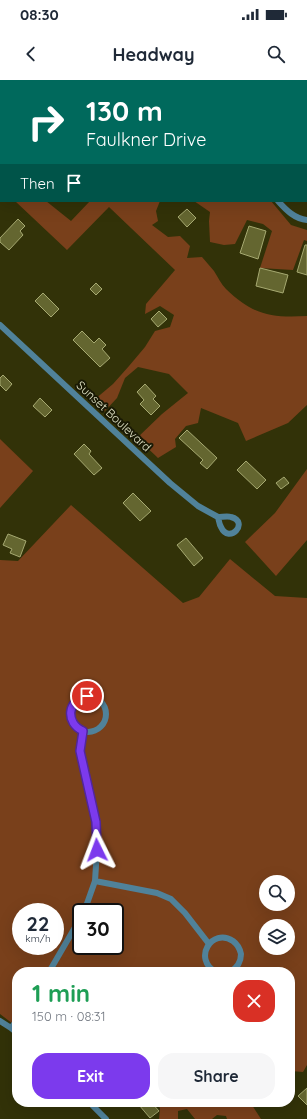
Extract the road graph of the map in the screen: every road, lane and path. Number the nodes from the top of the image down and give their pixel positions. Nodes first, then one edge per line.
1 (279, 202) edge
2 (307, 220) edge
3 (0, 325) edge
4 (218, 517) dead end
5 (83, 731) junction
6 (95, 881) junction
7 (87, 903) edge
8 (72, 932) edge
9 (209, 944) junction
10 (52, 967) edge
11 (209, 967) edge
12 (237, 967) edge
13 (0, 1021) edge
14 (11, 1028) edge
15 (94, 1107) edge
16 (106, 1119) edge

1 - 2 street
3 - 4 street, Sunset Boulevard
5 - 5 street
5 - 6 street
6 - 7 street
6 - 9 street
8 - 10 street
9 - 11 street
9 - 12 street
13 - 14 street
15 - 16 street

